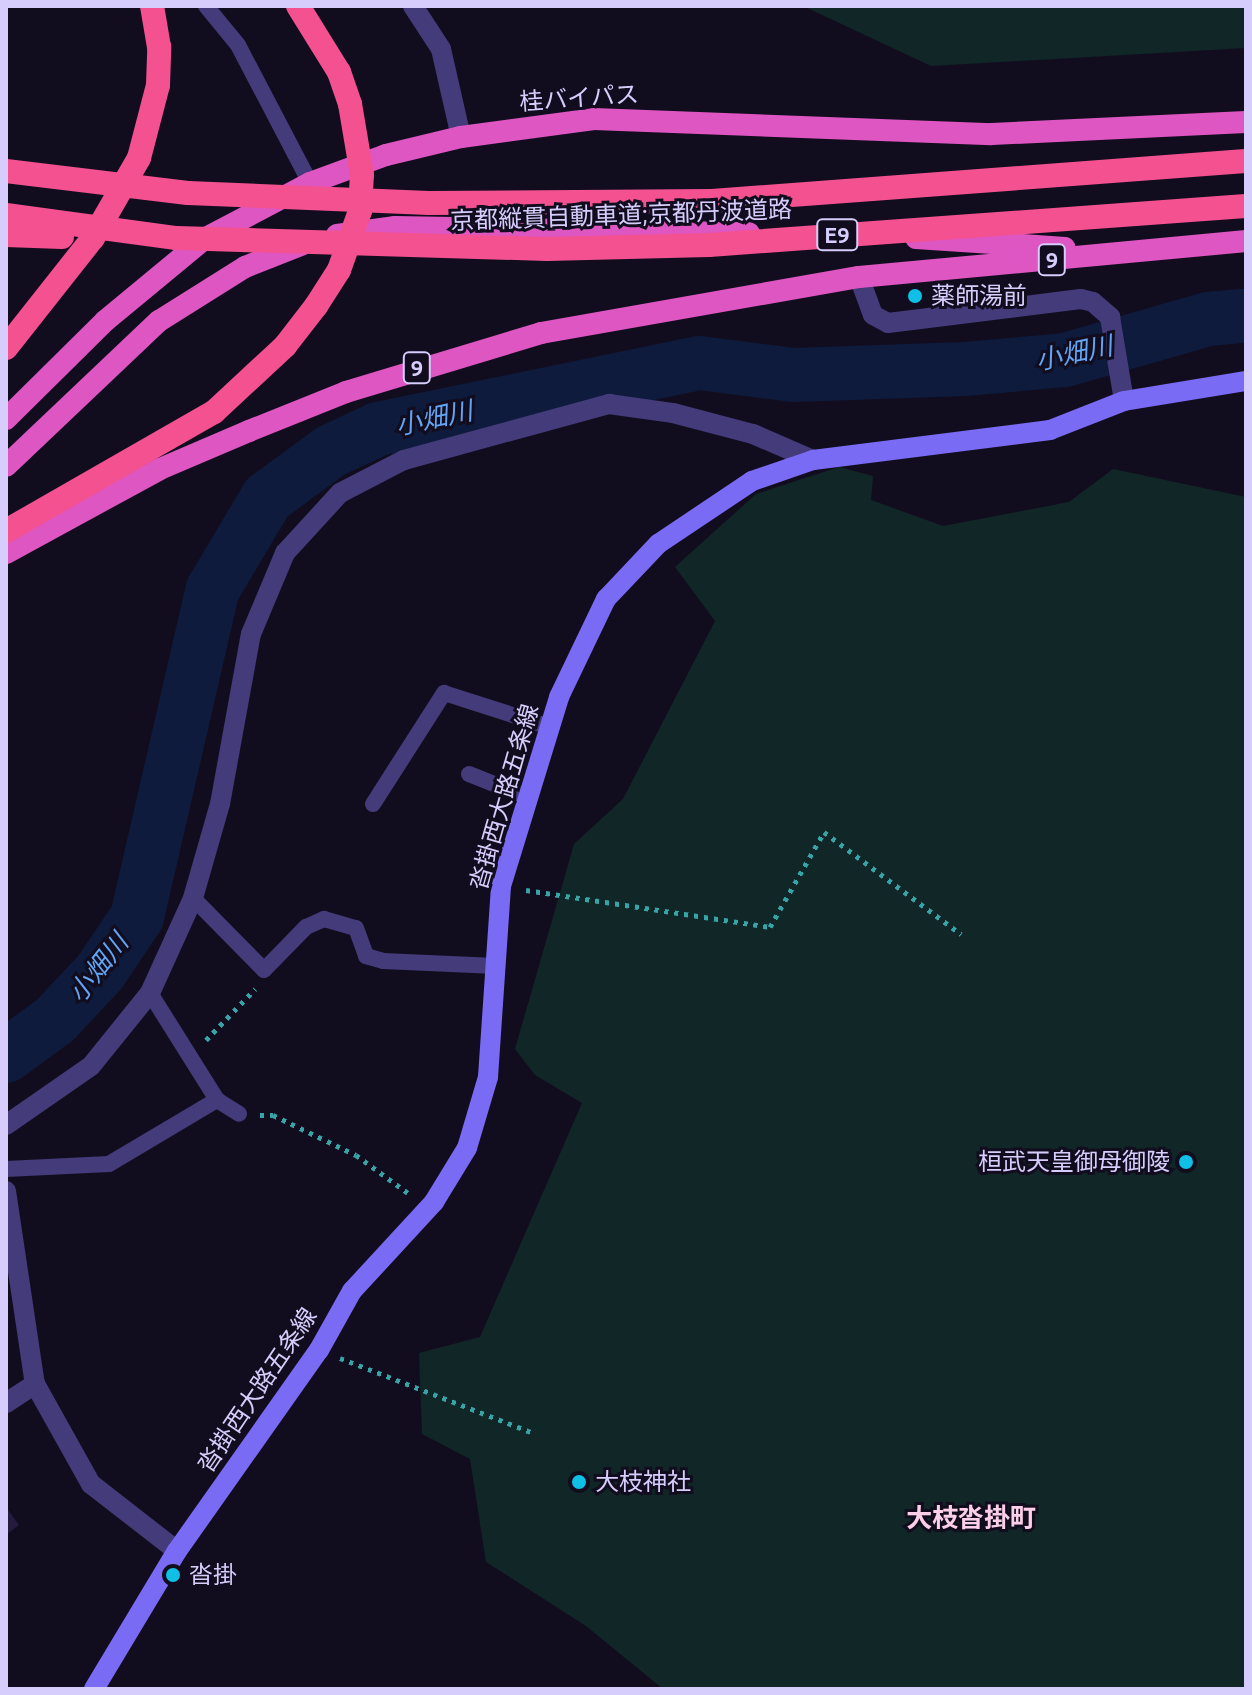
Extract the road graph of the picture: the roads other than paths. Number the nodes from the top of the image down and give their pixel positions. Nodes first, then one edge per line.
1 (152, 6) edge
2 (206, 6) edge
3 (298, 6) edge
4 (413, 6) edge
5 (1246, 122) edge
6 (461, 137) junction
7 (1246, 161) edge
8 (6, 171) edge
9 (310, 183) junction
10 (1246, 206) edge
11 (6, 215) edge
12 (6, 235) edge
13 (176, 238) junction
14 (1246, 241) edge
15 (1134, 252) junction
16 (859, 277) junction
17 (6, 348) edge
18 (1246, 381) edge
19 (1124, 401) junction
20 (6, 419) edge
21 (813, 460) junction
22 (6, 466) edge
23 (6, 531) edge
24 (6, 553) edge
25 (550, 727) junction
26 (469, 774) dead end
27 (529, 798) junction
28 (373, 804) dead end
29 (193, 898) junction
30 (496, 966) junction
31 (150, 993) junction
32 (217, 1100) junction
33 (239, 1114) road end
34 (6, 1125) edge
35 (6, 1169) edge
36 (6, 1191) edge
37 (10, 1251) edge
38 (35, 1384) junction
39 (6, 1403) edge
40 (177, 1551) junction
41 (94, 1689) edge

1 - 17 highway
2 - 9 lane
3 - 23 highway, bridge
4 - 6 street
5 - 6 highway, 桂バイパス
6 - 9 highway, 桂バイパス
7 - 8 highway, 京都縦貫自動車道;京都丹波道路 / E9, bridge
9 - 20 highway, 桂バイパス
10 - 13 highway, 京都縦貫自動車道;京都丹波道路 / E9, bridge
11 - 13 highway, E9, bridge
12 - 13 highway, bridge
14 - 15 highway, 9
15 - 16 highway, 9
15 - 22 highway
16 - 19 street
16 - 24 highway, 9
18 - 19 main road, 沓掛西大路五条線
19 - 21 main road, 沓掛西大路五条線
21 - 25 main road, 沓掛西大路五条線
21 - 29 street
25 - 27 main road, 沓掛西大路五条線
25 - 28 lane
26 - 27 lane
27 - 30 main road, 沓掛西大路五条線
29 - 30 lane
29 - 31 street
30 - 40 main road, 沓掛西大路五条線
31 - 32 lane
31 - 34 street
32 - 33 lane
32 - 35 lane
36 - 37 street
37 - 38 street
38 - 39 street
38 - 40 street
40 - 41 main road, 沓掛西大路五条線

